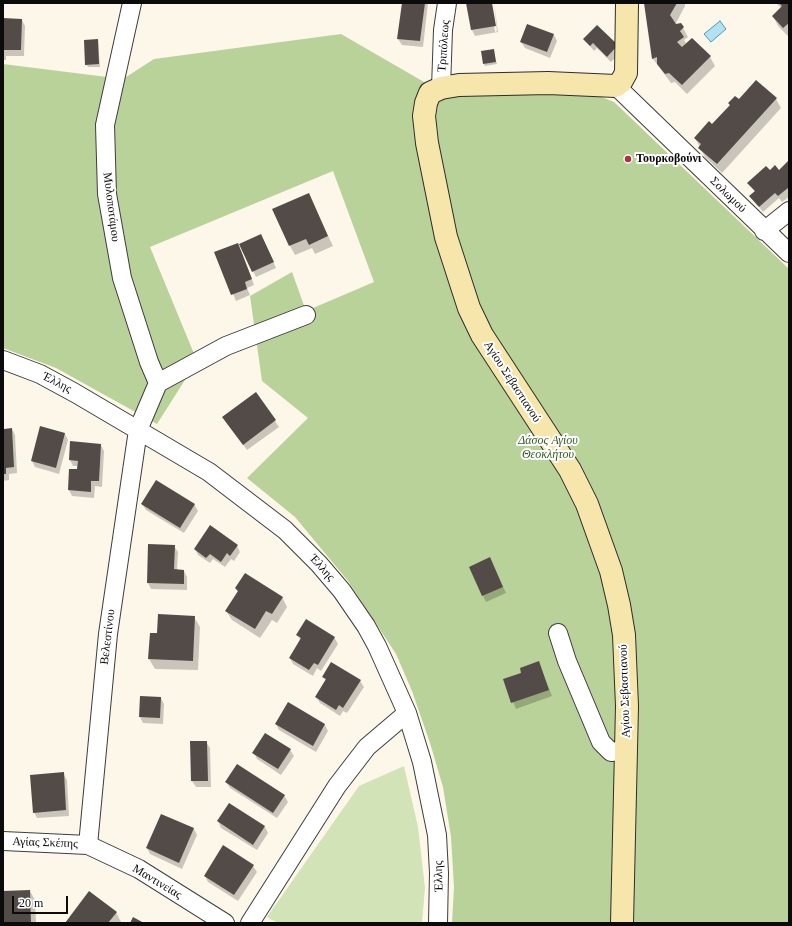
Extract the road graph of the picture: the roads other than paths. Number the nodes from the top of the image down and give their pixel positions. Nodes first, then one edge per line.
1 (132, 3) edge
2 (447, 3) edge
3 (627, 3) edge
4 (616, 86) junction
5 (441, 88) junction
6 (789, 211) edge
7 (764, 231) junction
8 (789, 253) edge
9 (306, 315) dead end
10 (3, 360) edge
11 (158, 384) junction
12 (138, 430) junction
13 (558, 633) dead end
14 (407, 713) junction
15 (627, 750) junction
16 (3, 842) edge
17 (88, 845) junction
18 (225, 923) edge
19 (250, 923) edge
20 (438, 923) edge
21 (622, 923) edge

1 - 11 street, Μυλοποτάμου
2 - 5 street, Τριπόλεως
3 - 4 street
4 - 5 street
4 - 7 street, Σολωμού
5 - 15 street, Αγίου Σεβαστιανού
6 - 7 street
7 - 8 street, Σολωμού
9 - 11 street
10 - 12 street, Έλλης
11 - 12 street, Βελεστίνου
12 - 14 street, Έλλης
12 - 17 street, Βελεστίνου
13 - 15 street
14 - 19 street
14 - 20 street, Έλλης
15 - 21 street, Αγίου Σεβαστιανού
16 - 17 street, Αγίας Σκέπης
17 - 18 street, Μαντινείας

